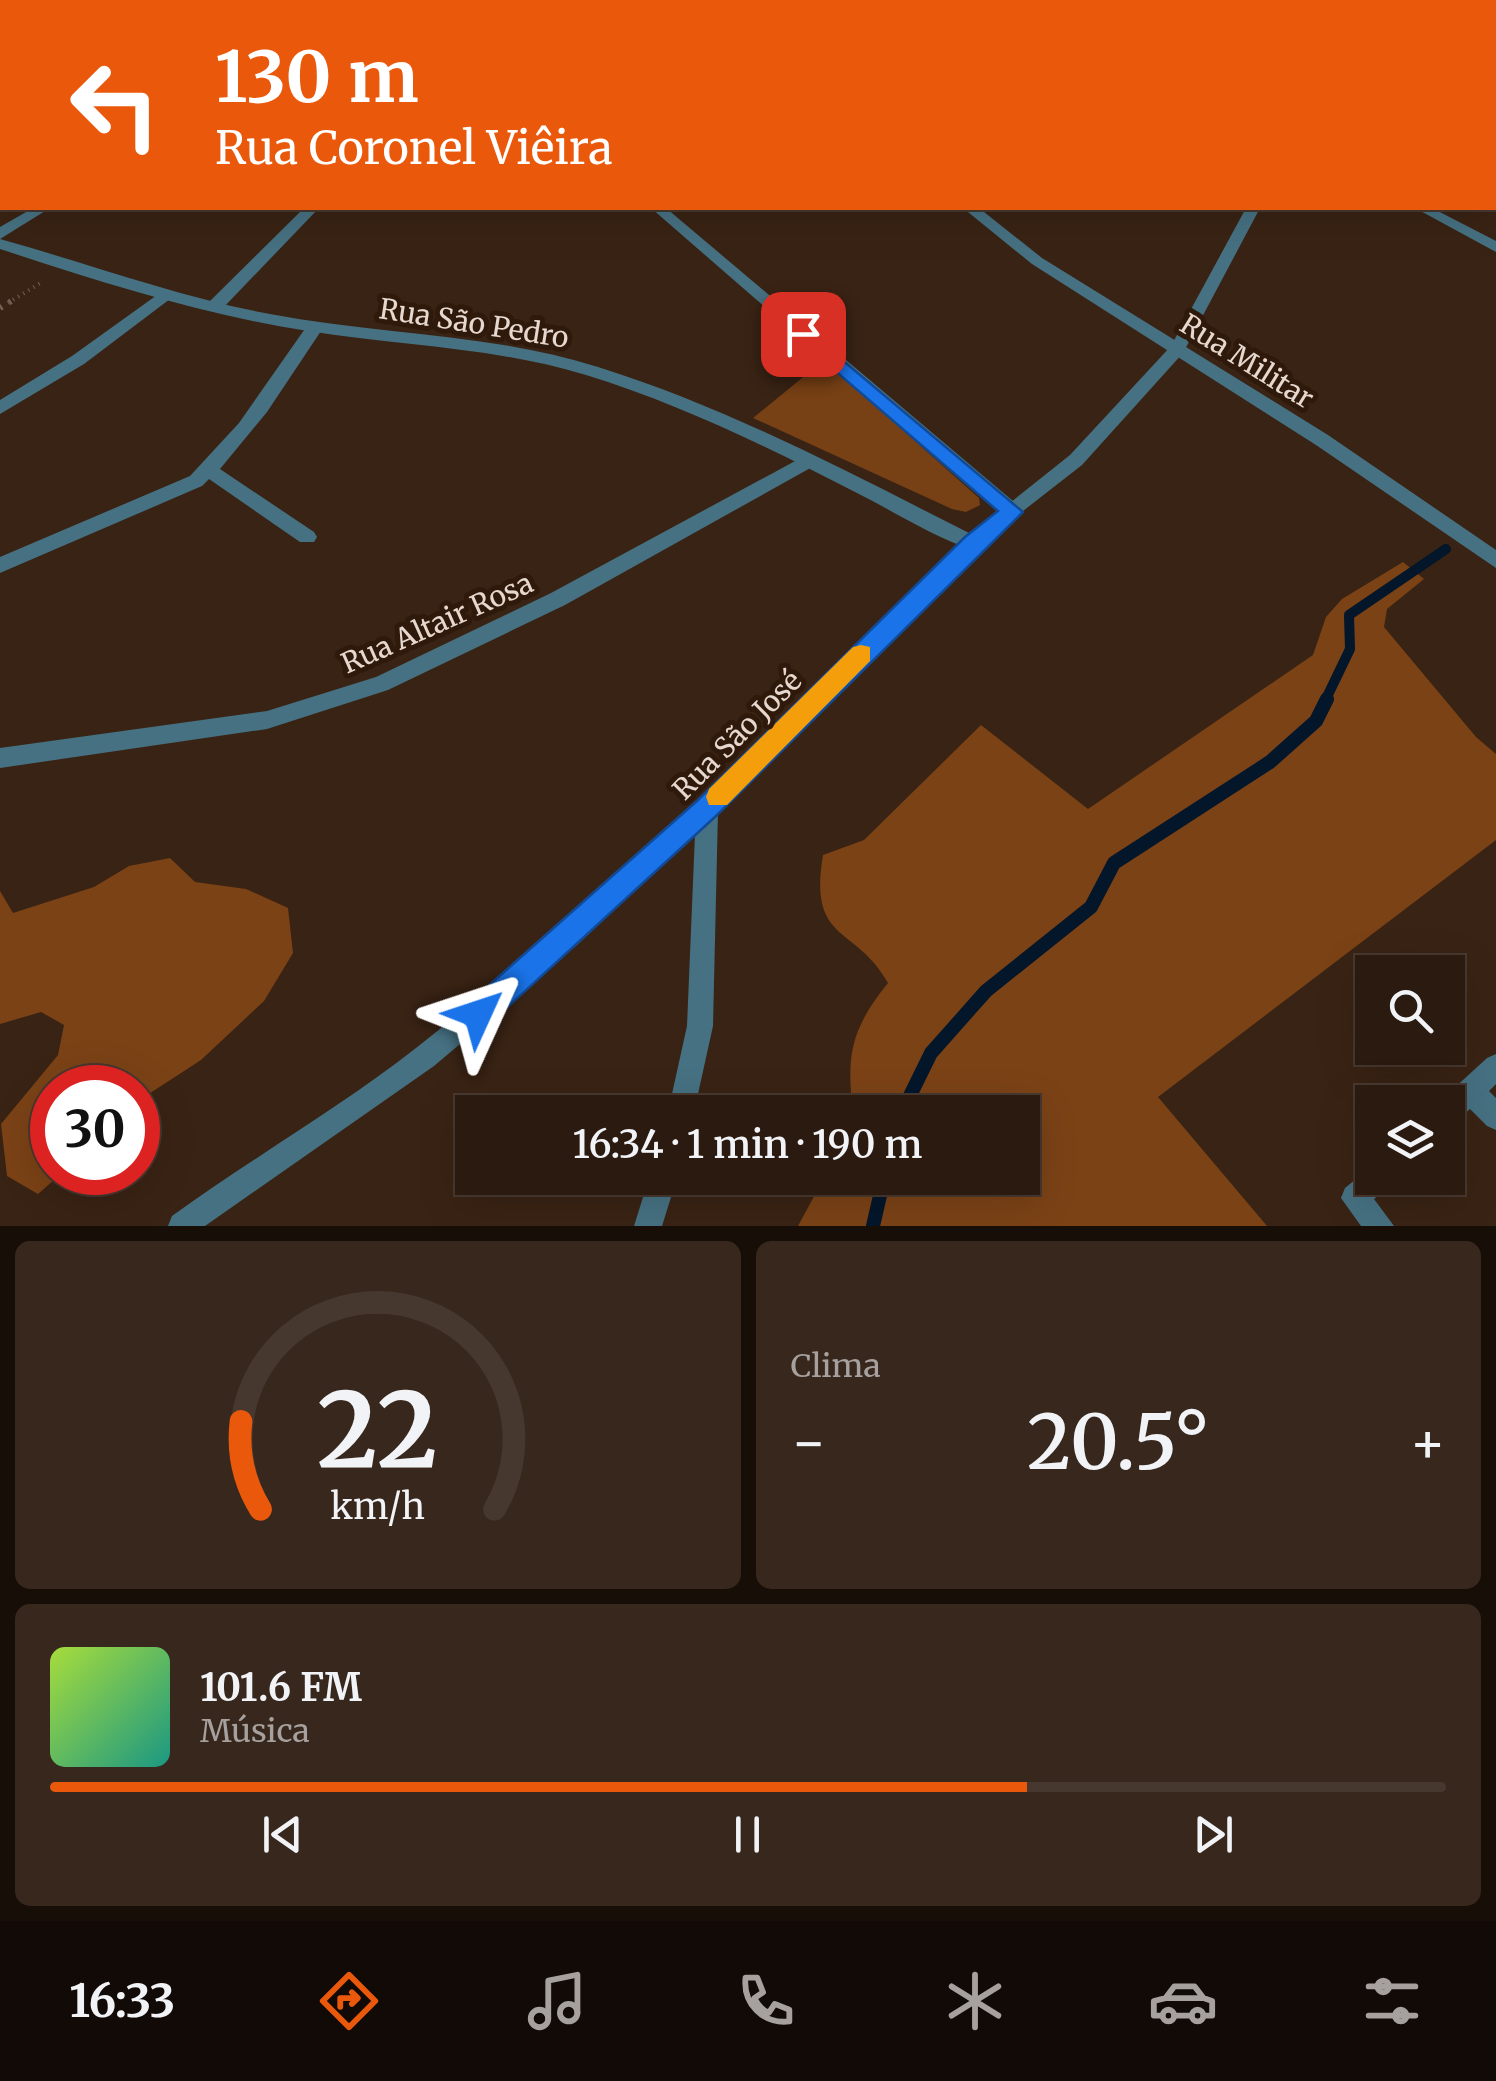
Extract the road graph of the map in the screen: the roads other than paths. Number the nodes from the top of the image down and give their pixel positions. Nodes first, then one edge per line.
1 (39, 210) edge
2 (310, 210) edge
3 (660, 210) edge
4 (973, 210) edge
5 (1252, 210) edge
6 (1426, 210) edge
7 (1, 234) edge
8 (1496, 247) edge
9 (164, 295) junction
10 (214, 306) junction
11 (315, 327) junction
12 (1177, 349) junction
13 (0, 408) edge
14 (808, 461) junction
15 (209, 470) junction
16 (1012, 512) junction
17 (307, 537) dead end
18 (973, 543) junction
19 (1496, 560) edge
20 (0, 565) edge
21 (0, 758) edge
22 (707, 808) junction
23 (1496, 1068) edge
24 (1470, 1090) junction
25 (685, 1095) edge
26 (1465, 1095) edge
27 (1496, 1118) edge
28 (658, 1195) edge
29 (1358, 1195) edge
30 (182, 1226) edge
31 (648, 1226) edge
32 (1380, 1226) edge

1 - 7 street
2 - 10 street
3 - 16 street
4 - 12 street, Rua Militar
5 - 12 street, Rua São José
6 - 8 street
7 - 9 street, Rua São Pedro
9 - 10 street, Rua São Pedro
9 - 13 street
10 - 11 street, Rua São Pedro
11 - 14 street, Rua São Pedro
11 - 15 street
12 - 16 street, Rua São José
12 - 19 street, Rua Militar
14 - 18 street, Rua São Pedro
14 - 21 street, Rua Altair Rosa
15 - 17 street
15 - 20 street
16 - 18 street, Rua São José
18 - 22 street, Rua São José
22 - 25 street
22 - 30 street, Rua São José
23 - 24 street
24 - 26 street
24 - 27 street
28 - 31 street
29 - 32 street

